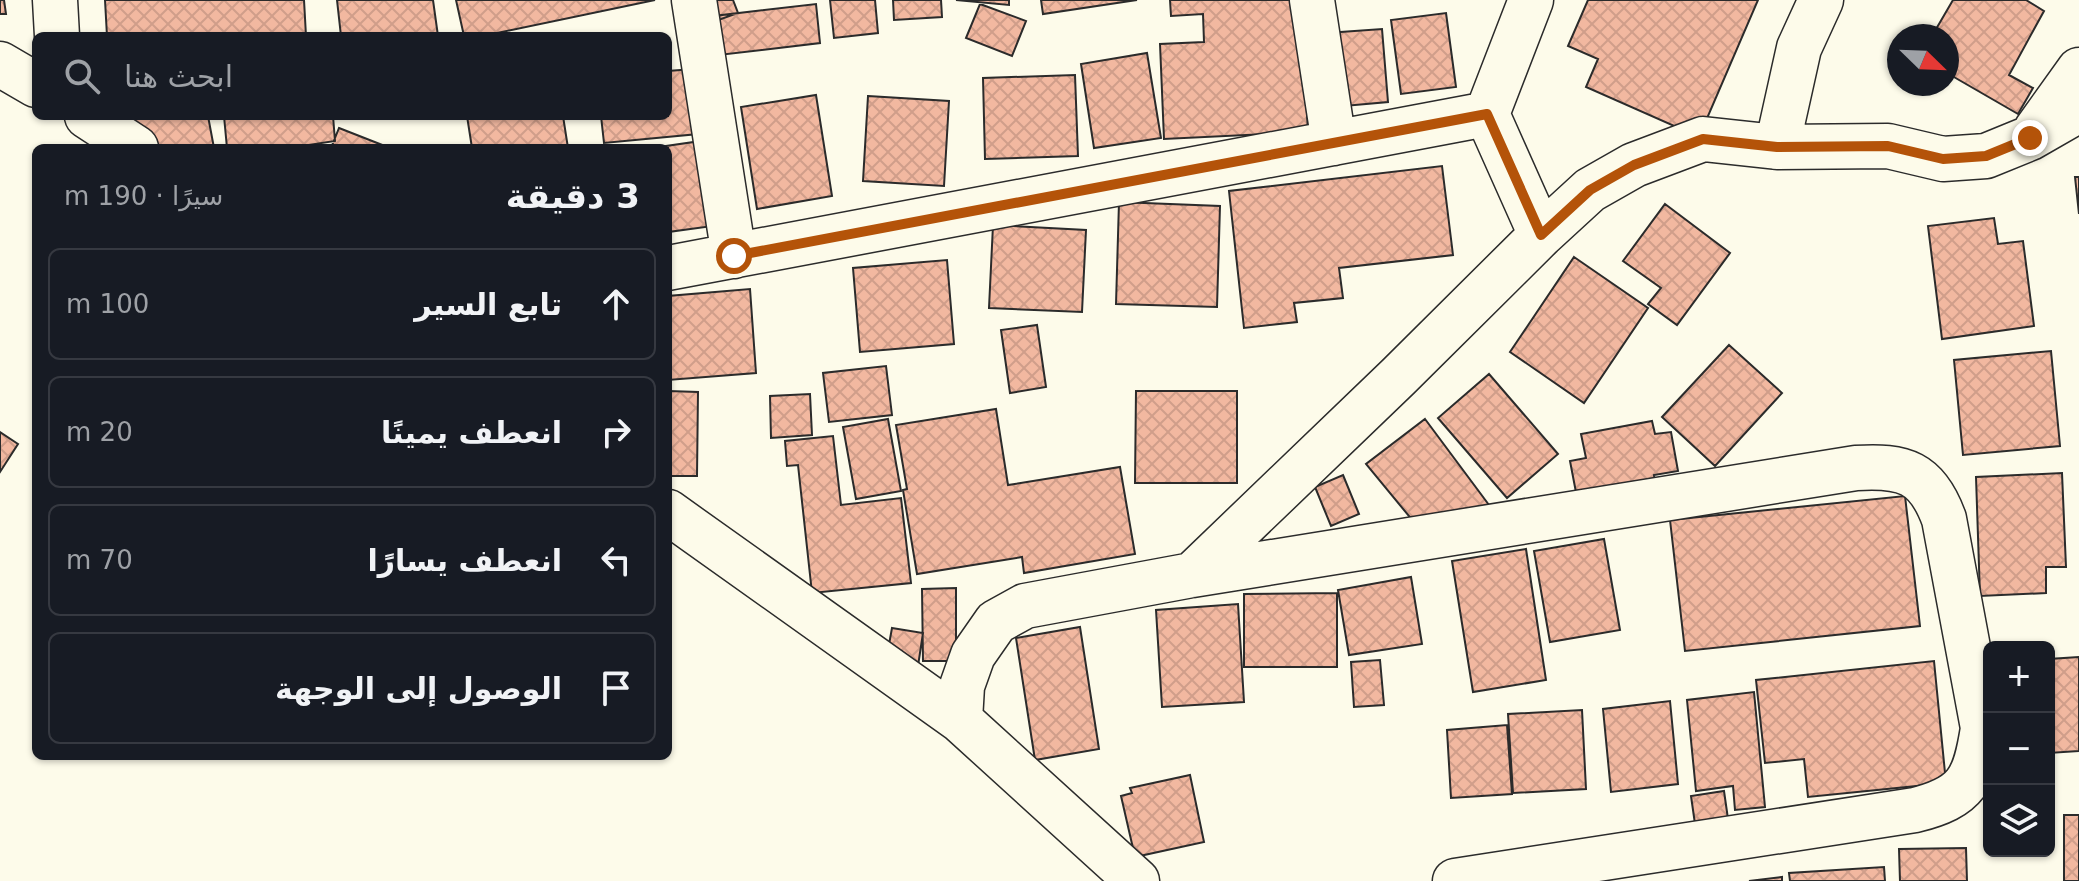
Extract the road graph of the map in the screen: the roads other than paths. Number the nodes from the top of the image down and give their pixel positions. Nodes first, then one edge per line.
1 (55, 0) edge
2 (694, 0) edge
3 (1312, 0) edge
4 (1531, 0) edge
5 (1821, 0) edge
6 (57, 32) edge
7 (0, 64) edge
8 (2079, 70) edge
9 (32, 83) edge
10 (2079, 110) edge
11 (1487, 114) junction
12 (93, 120) edge
13 (2030, 138) junction
14 (1334, 143) junction
15 (130, 144) edge
16 (1777, 147) junction
17 (1541, 235) junction
18 (734, 256) junction
19 (672, 267) edge
20 (672, 515) edge
21 (1192, 575) junction
22 (960, 720) junction
23 (1137, 881) edge
24 (1455, 881) edge

1 - 6 street
2 - 18 street
3 - 14 street
4 - 11 street
5 - 16 street
7 - 9 street
8 - 13 street
10 - 13 street
11 - 14 street
11 - 17 street
12 - 15 street
13 - 16 street
14 - 18 street
16 - 17 street
17 - 21 street
18 - 19 street
20 - 22 street
21 - 22 street
21 - 24 street
22 - 23 street

